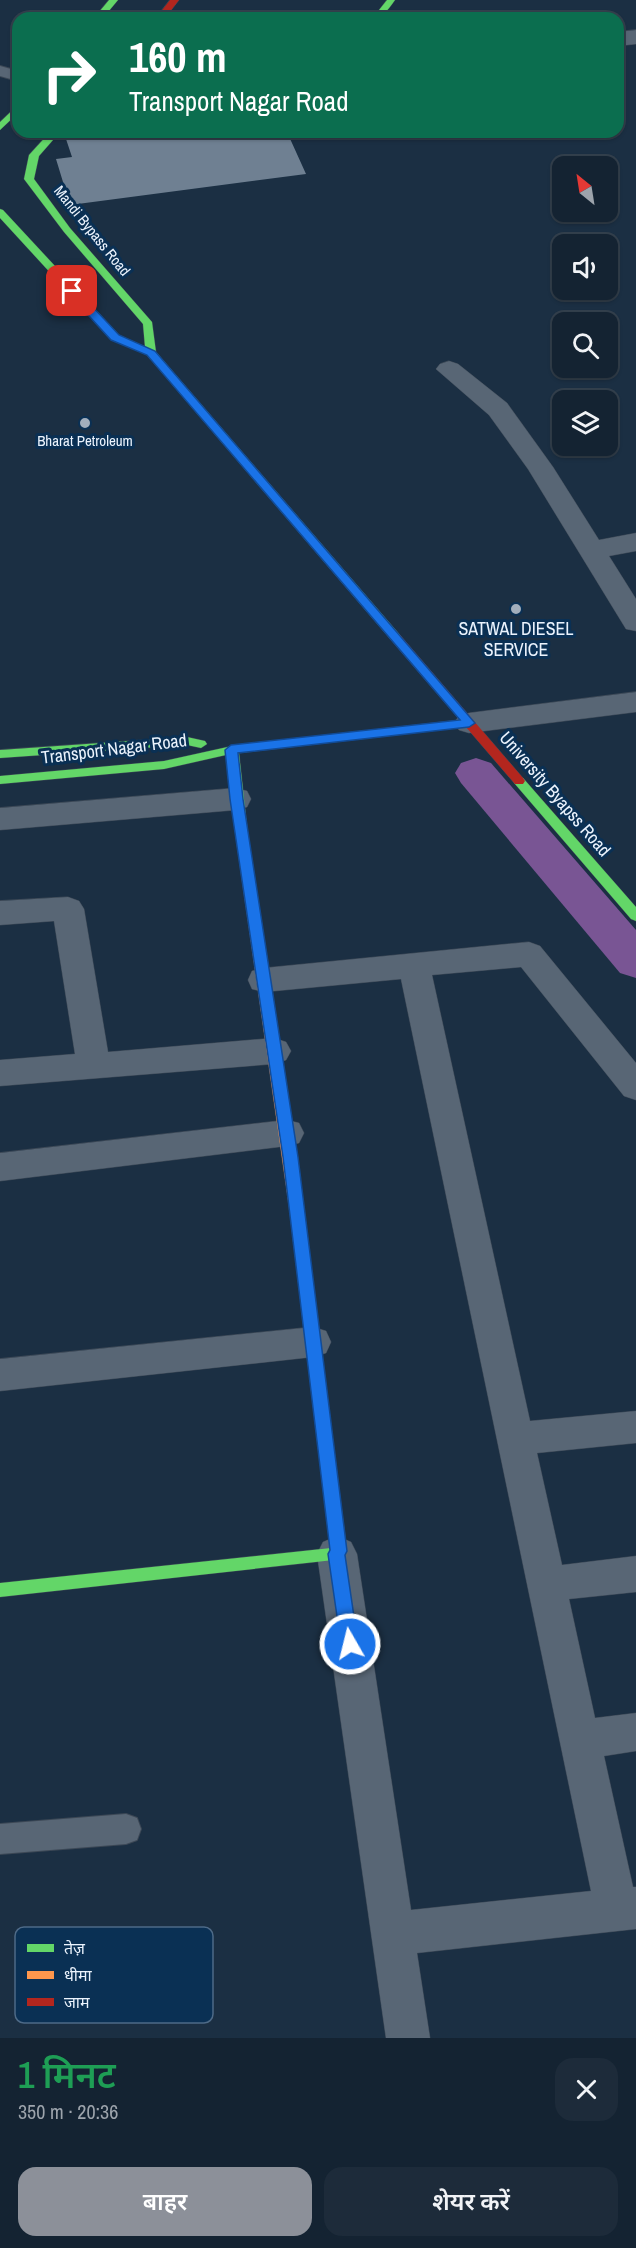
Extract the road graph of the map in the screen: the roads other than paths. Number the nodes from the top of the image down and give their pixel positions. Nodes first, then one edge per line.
1 (114, 0) edge
2 (175, 0) edge
3 (103, 12) edge
4 (165, 12) edge
5 (12, 114) edge
6 (0, 127) edge
7 (49, 138) edge
8 (0, 212) edge
9 (151, 353) junction
10 (449, 369) dead end
11 (636, 542) edge
12 (592, 550) junction
13 (636, 622) edge
14 (636, 702) edge
15 (469, 723) junction
16 (231, 750) junction
17 (0, 754) edge
18 (0, 780) edge
19 (236, 799) junction
20 (0, 819) edge
21 (0, 913) edge
22 (636, 916) edge
23 (414, 964) junction
24 (264, 980) junction
25 (274, 1051) junction
26 (93, 1064) junction
27 (0, 1073) edge
28 (636, 1087) edge
29 (287, 1133) junction
30 (0, 1167) edge
31 (313, 1342) junction
32 (0, 1375) edge
33 (636, 1427) edge
34 (516, 1439) junction
35 (337, 1554) junction
36 (636, 1574) edge
37 (547, 1584) junction
38 (0, 1590) edge
39 (636, 1732) edge
40 (580, 1739) junction
41 (126, 1829) dead end
42 (0, 1839) edge
43 (626, 1909) edge
44 (393, 1934) junction
45 (408, 2038) edge

1 - 3 main road
2 - 4 main road
5 - 6 main road
7 - 9 main road, Mandi Bypass Road
8 - 9 main road
9 - 15 main road
10 - 12 street
11 - 12 street
12 - 13 street
14 - 15 street
15 - 16 main road, Transport Nagar Road
15 - 22 main road, University Byapss Road
16 - 17 main road, Transport Nagar Road
16 - 18 main road, Transport Nagar Road
16 - 19 main road
19 - 20 street
19 - 24 main road
21 - 26 street
23 - 24 street
23 - 28 street
23 - 34 street
24 - 25 main road
25 - 26 street
25 - 29 main road
26 - 27 street
29 - 30 street
29 - 31 main road
31 - 32 street
31 - 35 main road
33 - 34 street
34 - 37 street
35 - 38 main road
35 - 44 street
36 - 37 street
37 - 40 street
39 - 40 street
40 - 43 street
41 - 42 lane
43 - 44 street
44 - 45 street

